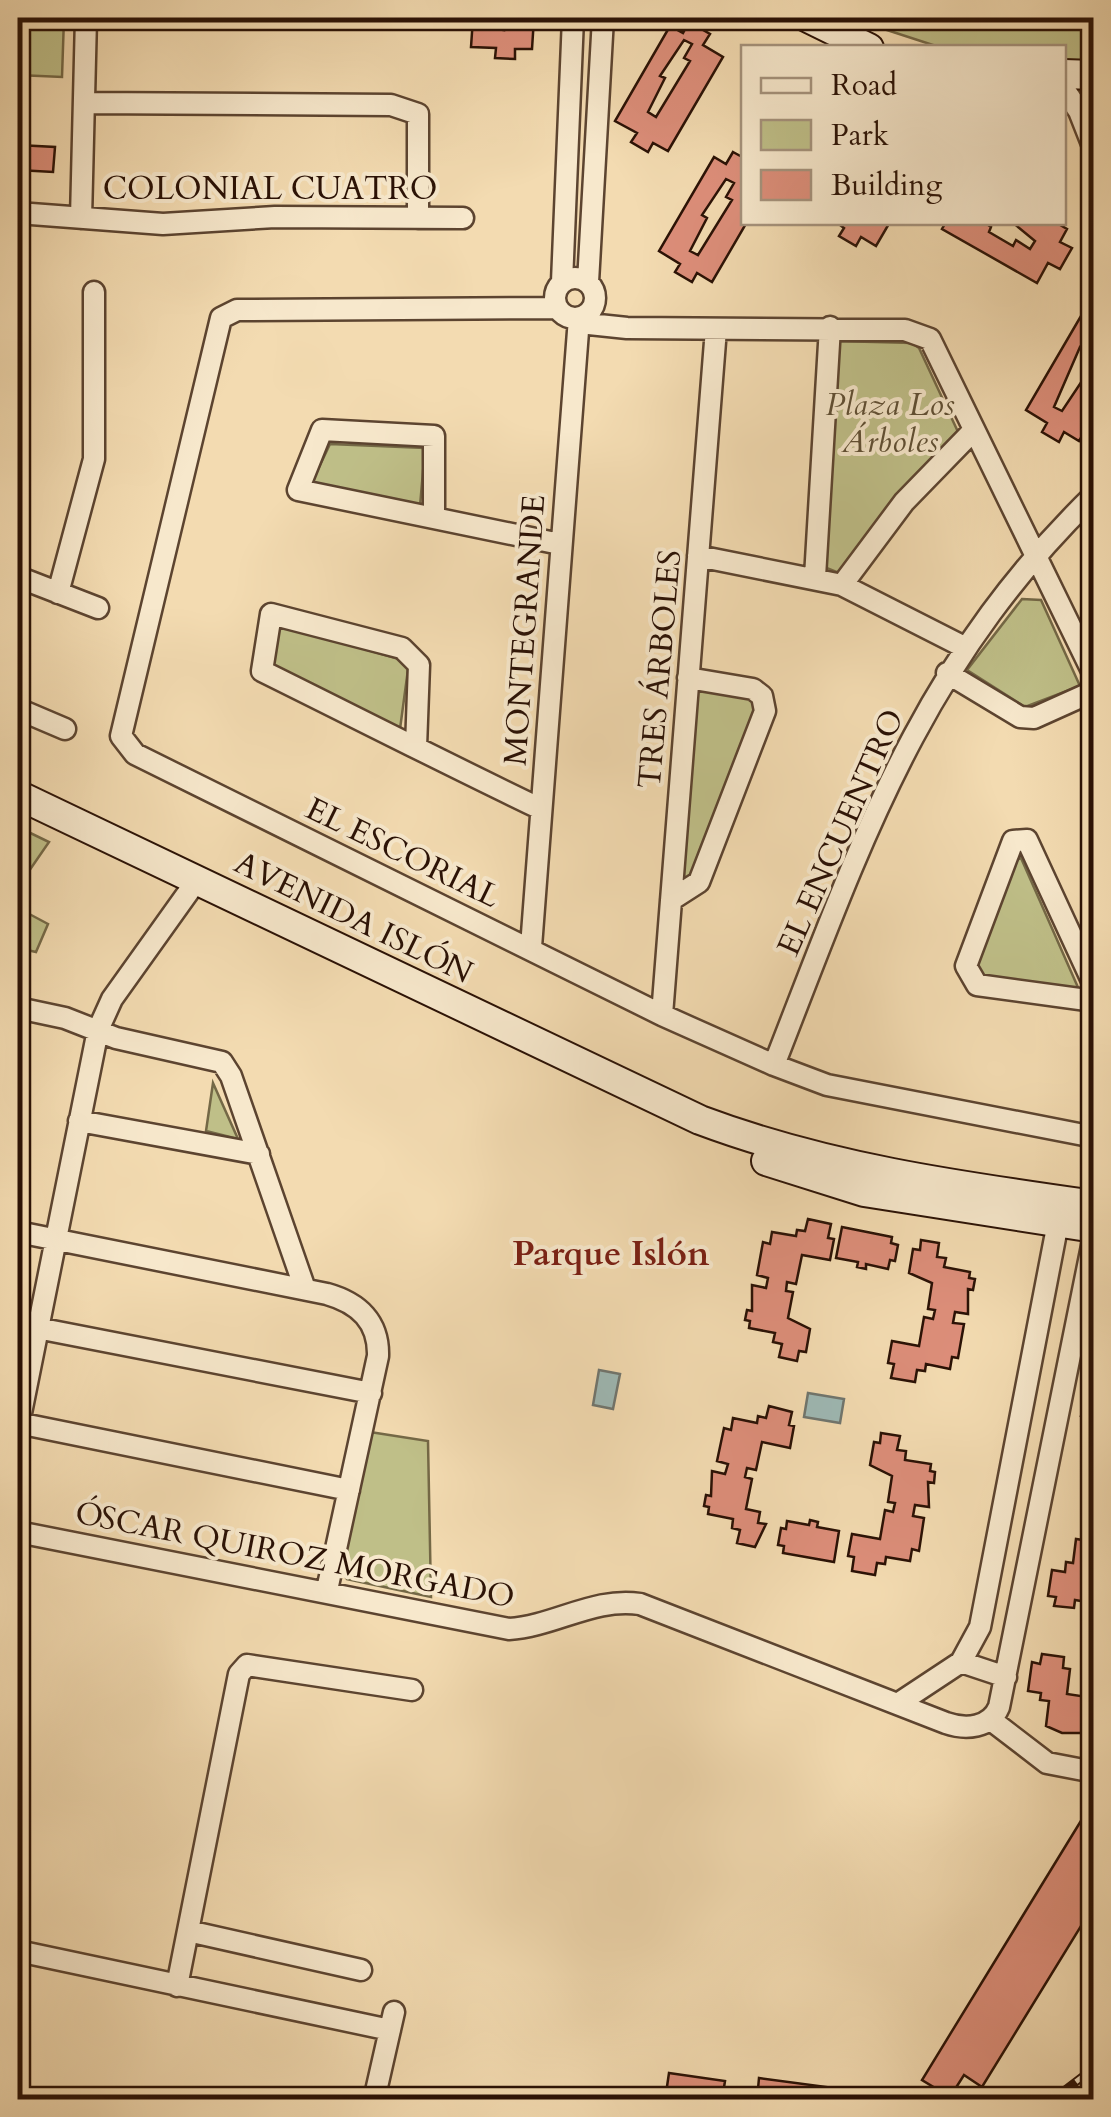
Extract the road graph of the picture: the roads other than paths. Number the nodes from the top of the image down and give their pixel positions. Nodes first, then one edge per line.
1 (86, 18) edge
2 (574, 18) edge
3 (602, 18) edge
4 (808, 18) edge
5 (864, 45) edge
6 (1066, 74) edge
7 (1094, 76) edge
8 (1066, 92) edge
9 (84, 104) junction
10 (570, 108) junction
11 (596, 110) junction
12 (1094, 149) edge
13 (18, 214) edge
14 (81, 218) junction
15 (418, 218) junction
16 (463, 218) dead end
17 (562, 282) junction
18 (591, 288) junction
19 (94, 292) dead end
20 (557, 308) junction
21 (579, 318) junction
22 (830, 327) junction
23 (627, 328) junction
24 (716, 328) junction
25 (974, 430) junction
26 (1094, 495) edge
27 (434, 518) junction
28 (560, 544) junction
29 (1036, 551) junction
30 (698, 556) junction
31 (18, 577) edge
32 (815, 577) junction
33 (842, 586) junction
34 (58, 592) junction
35 (98, 608) dead end
36 (964, 647) junction
37 (947, 673) junction
38 (1094, 675) edge
39 (688, 678) junction
40 (1094, 691) edge
41 (18, 709) edge
42 (64, 729) dead end
43 (416, 747) junction
44 (18, 796) edge
45 (541, 809) junction
46 (197, 880) junction
47 (670, 900) junction
48 (531, 947) junction
49 (1094, 985) edge
50 (1094, 1002) edge
51 (18, 1008) edge
52 (662, 1015) junction
53 (98, 1030) junction
54 (774, 1065) junction
55 (80, 1120) junction
56 (1094, 1137) edge
57 (259, 1154) junction
58 (1094, 1205) edge
59 (1060, 1212) junction
60 (1094, 1228) edge
61 (18, 1232) edge
62 (1094, 1236) edge
63 (54, 1239) junction
64 (306, 1290) junction
65 (37, 1328) junction
66 (371, 1393) junction
67 (18, 1425) edge
68 (349, 1490) junction
69 (18, 1532) edge
70 (327, 1590) junction
71 (961, 1662) junction
72 (1006, 1677) junction
73 (412, 1690) dead end
74 (899, 1703) junction
75 (990, 1720) junction
76 (1094, 1772) edge
77 (188, 1931) junction
78 (18, 1951) edge
79 (361, 1970) dead end
80 (177, 1986) junction
81 (374, 2100) edge

1 - 9 street
2 - 10 street
3 - 11 street
4 - 5 main road
6 - 7 main road
8 - 12 street
9 - 14 street
9 - 15 street
10 - 11 street
10 - 17 street
11 - 18 street
13 - 14 street, COLONIAL CUATRO
14 - 15 street, COLONIAL CUATRO
15 - 16 street, COLONIAL CUATRO
17 - 18 street
17 - 20 street
18 - 21 street, MONTEGRANDE
18 - 23 street
19 - 34 street
20 - 21 street
20 - 48 street, EL ESCORIAL
21 - 23 street
21 - 28 street, MONTEGRANDE
22 - 24 street
22 - 25 street
22 - 32 street
23 - 24 street
24 - 30 street, TRES ÁRBOLES
25 - 29 street
25 - 33 street
26 - 29 street, EL ENCUENTRO
27 - 27 street
27 - 28 street
28 - 45 street, MONTEGRANDE
29 - 36 street, EL ENCUENTRO
29 - 38 street
30 - 32 street
30 - 39 street, TRES ÁRBOLES
31 - 34 street
32 - 33 street
33 - 36 street
34 - 35 street
36 - 37 street, EL ENCUENTRO
37 - 40 street
37 - 54 street, EL ENCUENTRO
39 - 47 street, TRES ÁRBOLES
39 - 47 street
41 - 42 street
43 - 43 street
43 - 45 street
44 - 46 main road, AVENIDA ISLÓN
45 - 48 street, MONTEGRANDE
46 - 53 street
46 - 59 main road, AVENIDA ISLÓN
47 - 52 street, TRES ÁRBOLES
48 - 52 street, EL ESCORIAL
49 - 50 street
51 - 53 street
52 - 54 street, EL ESCORIAL
53 - 55 street
53 - 57 street
54 - 56 street, EL ESCORIAL
55 - 57 street
55 - 63 street
57 - 64 street
58 - 59 main road, AVENIDA ISLÓN
59 - 60 main road, AVENIDA ISLÓN
59 - 71 street
61 - 63 street
62 - 72 street
63 - 64 street
63 - 65 street
64 - 66 street
65 - 66 street
65 - 67 street
66 - 68 street
67 - 68 street
68 - 70 street
69 - 70 street, ÓSCAR QUIROZ MORGADO
70 - 74 street, ÓSCAR QUIROZ MORGADO
71 - 72 street
71 - 74 street
72 - 75 street
73 - 77 street
74 - 75 street, ÓSCAR QUIROZ MORGADO
75 - 76 street
77 - 79 street
77 - 80 street
78 - 80 street
80 - 81 street

